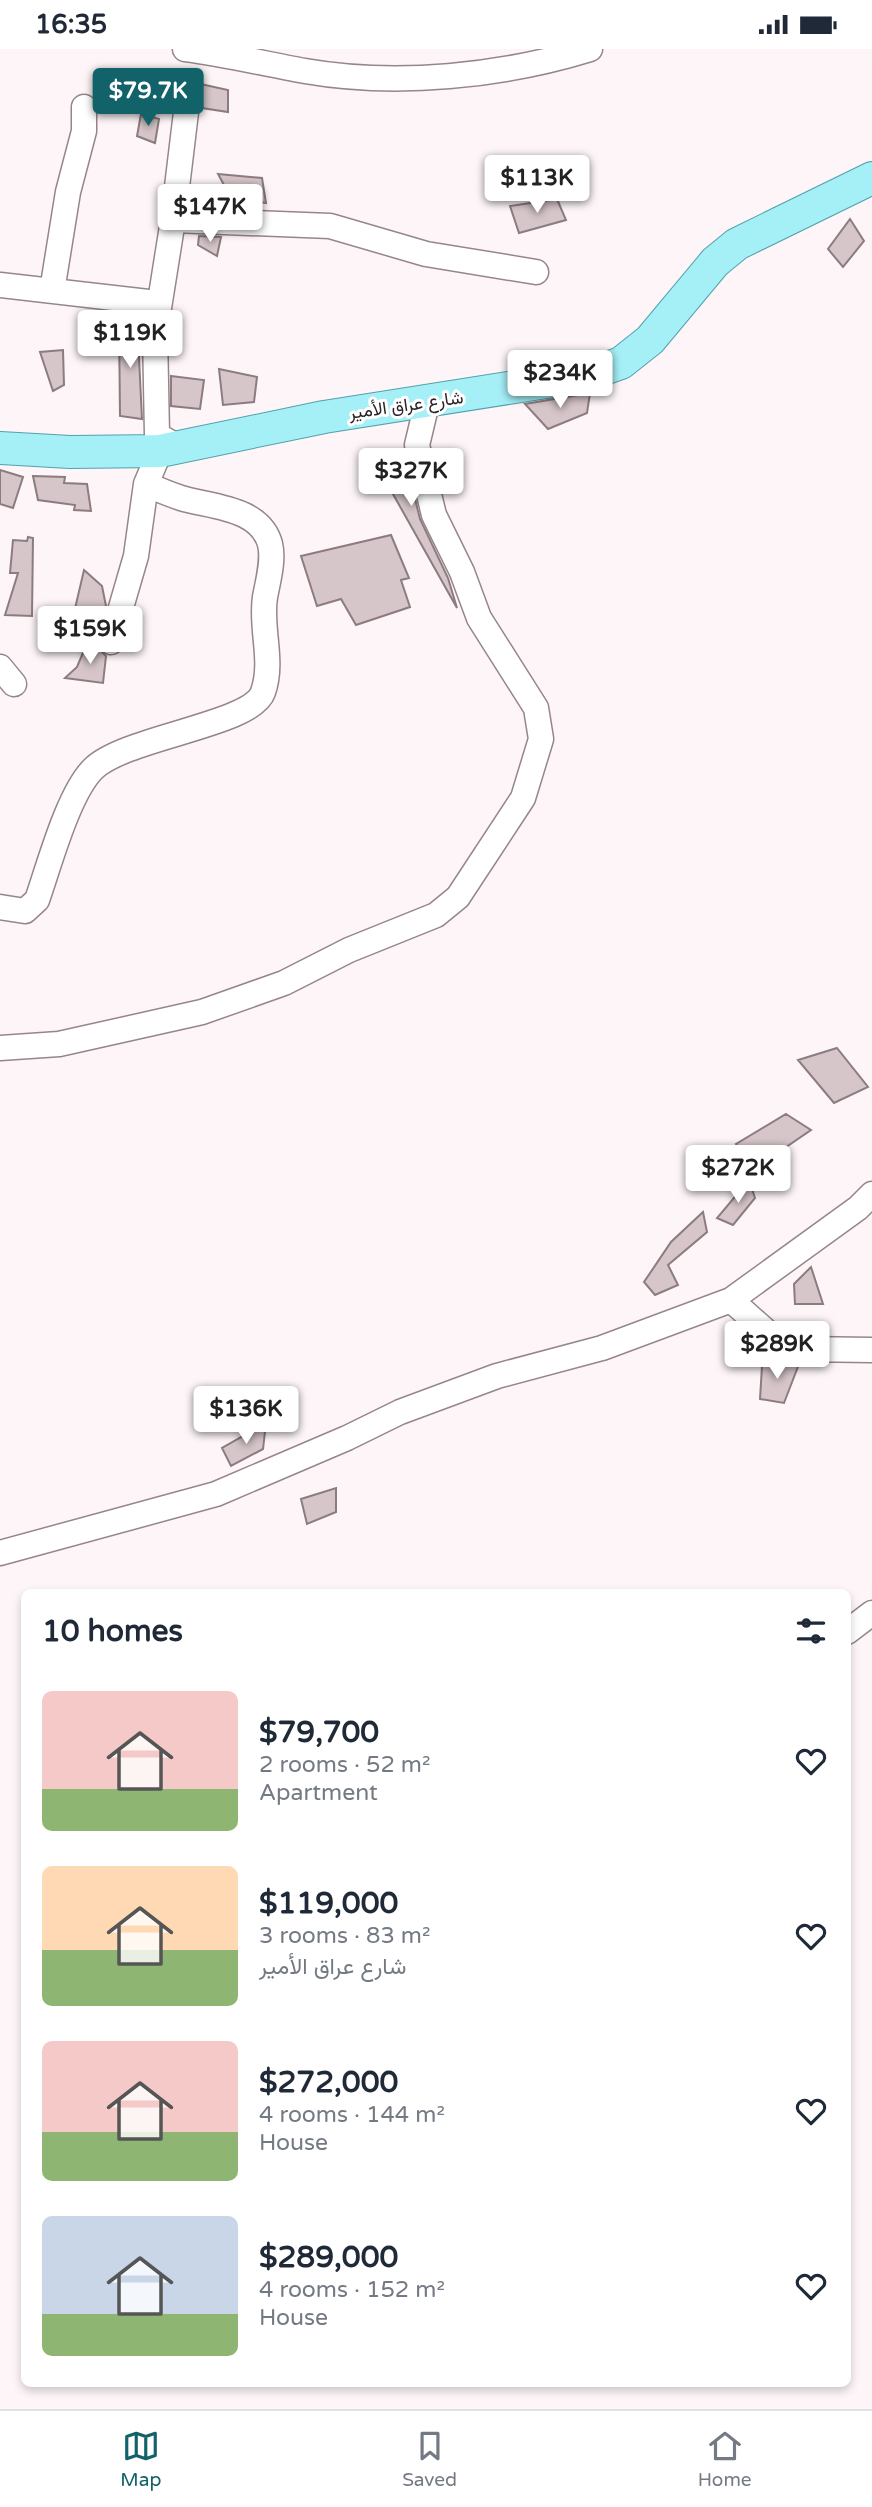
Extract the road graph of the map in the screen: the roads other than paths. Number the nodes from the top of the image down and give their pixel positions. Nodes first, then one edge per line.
1 (185, 49) edge
2 (590, 49) edge
3 (187, 104) dead end
4 (84, 107) dead end
5 (872, 178) edge
6 (173, 220) junction
7 (536, 272) dead end
8 (0, 285) edge
9 (51, 291) junction
10 (157, 303) junction
11 (427, 403) junction
12 (0, 448) edge
13 (169, 449) junction
14 (146, 485) junction
15 (111, 642) dead end
16 (0, 907) edge
17 (0, 1048) edge
18 (872, 1194) edge
19 (731, 1300) junction
20 (872, 1350) edge
21 (0, 1553) edge
22 (872, 1613) edge
23 (851, 1629) edge

1 - 2 street
3 - 6 street
4 - 9 street
5 - 11 main road, شارع عراق الأمير
6 - 7 street
6 - 10 street
8 - 9 street
9 - 10 street
10 - 13 street
11 - 13 main road, شارع عراق الأمير
11 - 17 street
12 - 13 main road, شارع عراق الأمير
13 - 14 street
14 - 15 street
14 - 16 street
18 - 19 street
19 - 20 street
19 - 21 street
22 - 23 street

